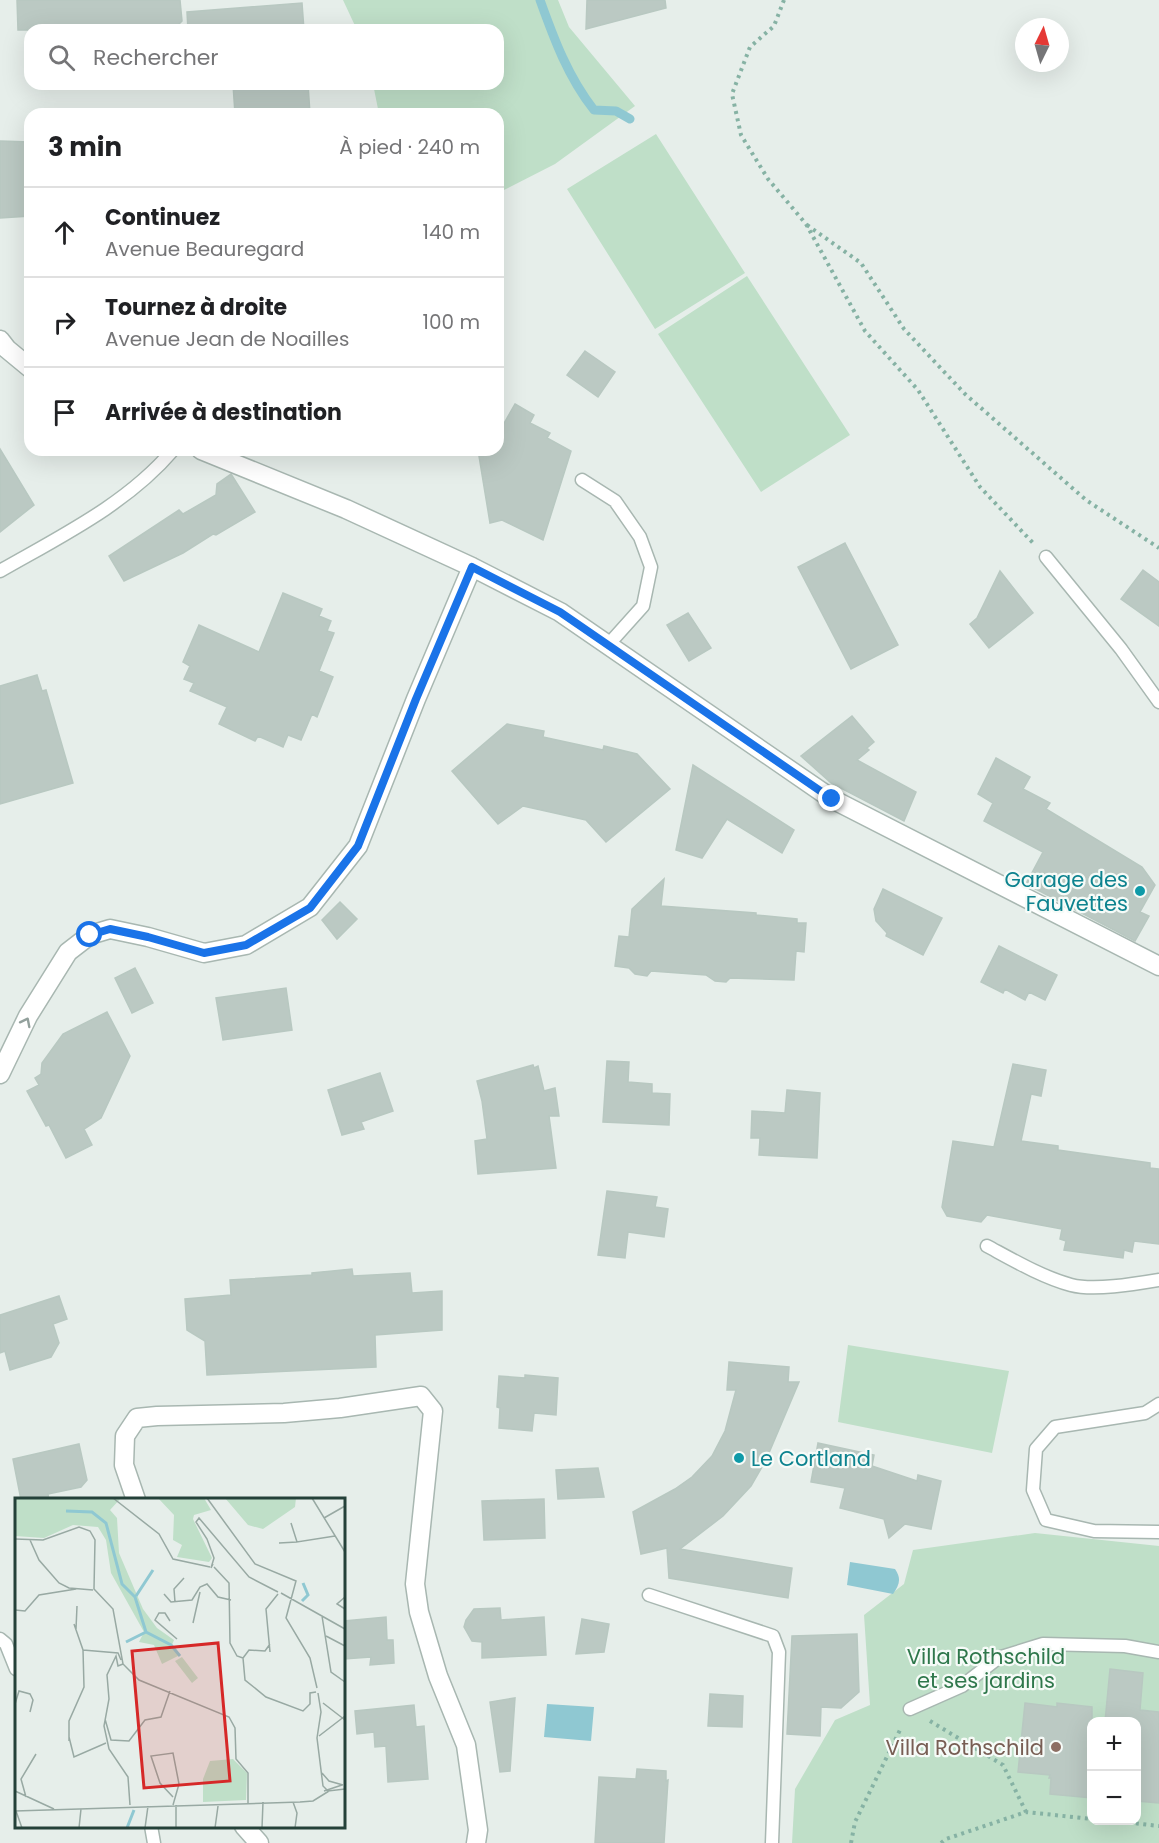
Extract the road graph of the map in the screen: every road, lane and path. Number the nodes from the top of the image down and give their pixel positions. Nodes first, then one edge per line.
1 (784, 0) edge
2 (806, 224) junction
3 (0, 340) edge
4 (24, 363) edge
5 (168, 456) edge
6 (217, 456) edge
7 (582, 480) dead end
8 (1159, 549) edge
9 (1046, 556) joint
10 (472, 567) junction
11 (0, 571) edge
12 (608, 645) junction
13 (1159, 702) edge
14 (1159, 966) edge
15 (0, 1074) edge
16 (987, 1246) dead end
17 (1159, 1280) edge
18 (1159, 1404) edge
19 (135, 1498) edge
20 (1159, 1532) edge
21 (649, 1595) dead end
22 (0, 1639) edge
23 (1159, 1652) edge
24 (15, 1666) edge
25 (910, 1710) junction
26 (1026, 1812) junction
27 (1087, 1818) edge
28 (1141, 1824) edge
29 (1159, 1826) edge
30 (151, 1828) edge
31 (245, 1828) edge
32 (154, 1843) edge
33 (259, 1843) edge
34 (476, 1843) edge
35 (772, 1843) edge
36 (851, 1843) edge
37 (941, 1843) edge

1 - 2 path
2 - 8 path
2 - 9 path
3 - 4 street
5 - 11 lane
6 - 10 street
7 - 12 lane
9 - 13 lane
10 - 12 street
15 -> 10 street
12 - 14 street
16 - 17 lane
18 - 20 lane
19 - 34 street
21 - 35 lane
22 - 24 lane
23 - 25 lane
25 - 26 path
25 - 36 path
26 - 27 path
26 - 37 path
28 - 29 path
30 - 32 lane
31 - 33 street

